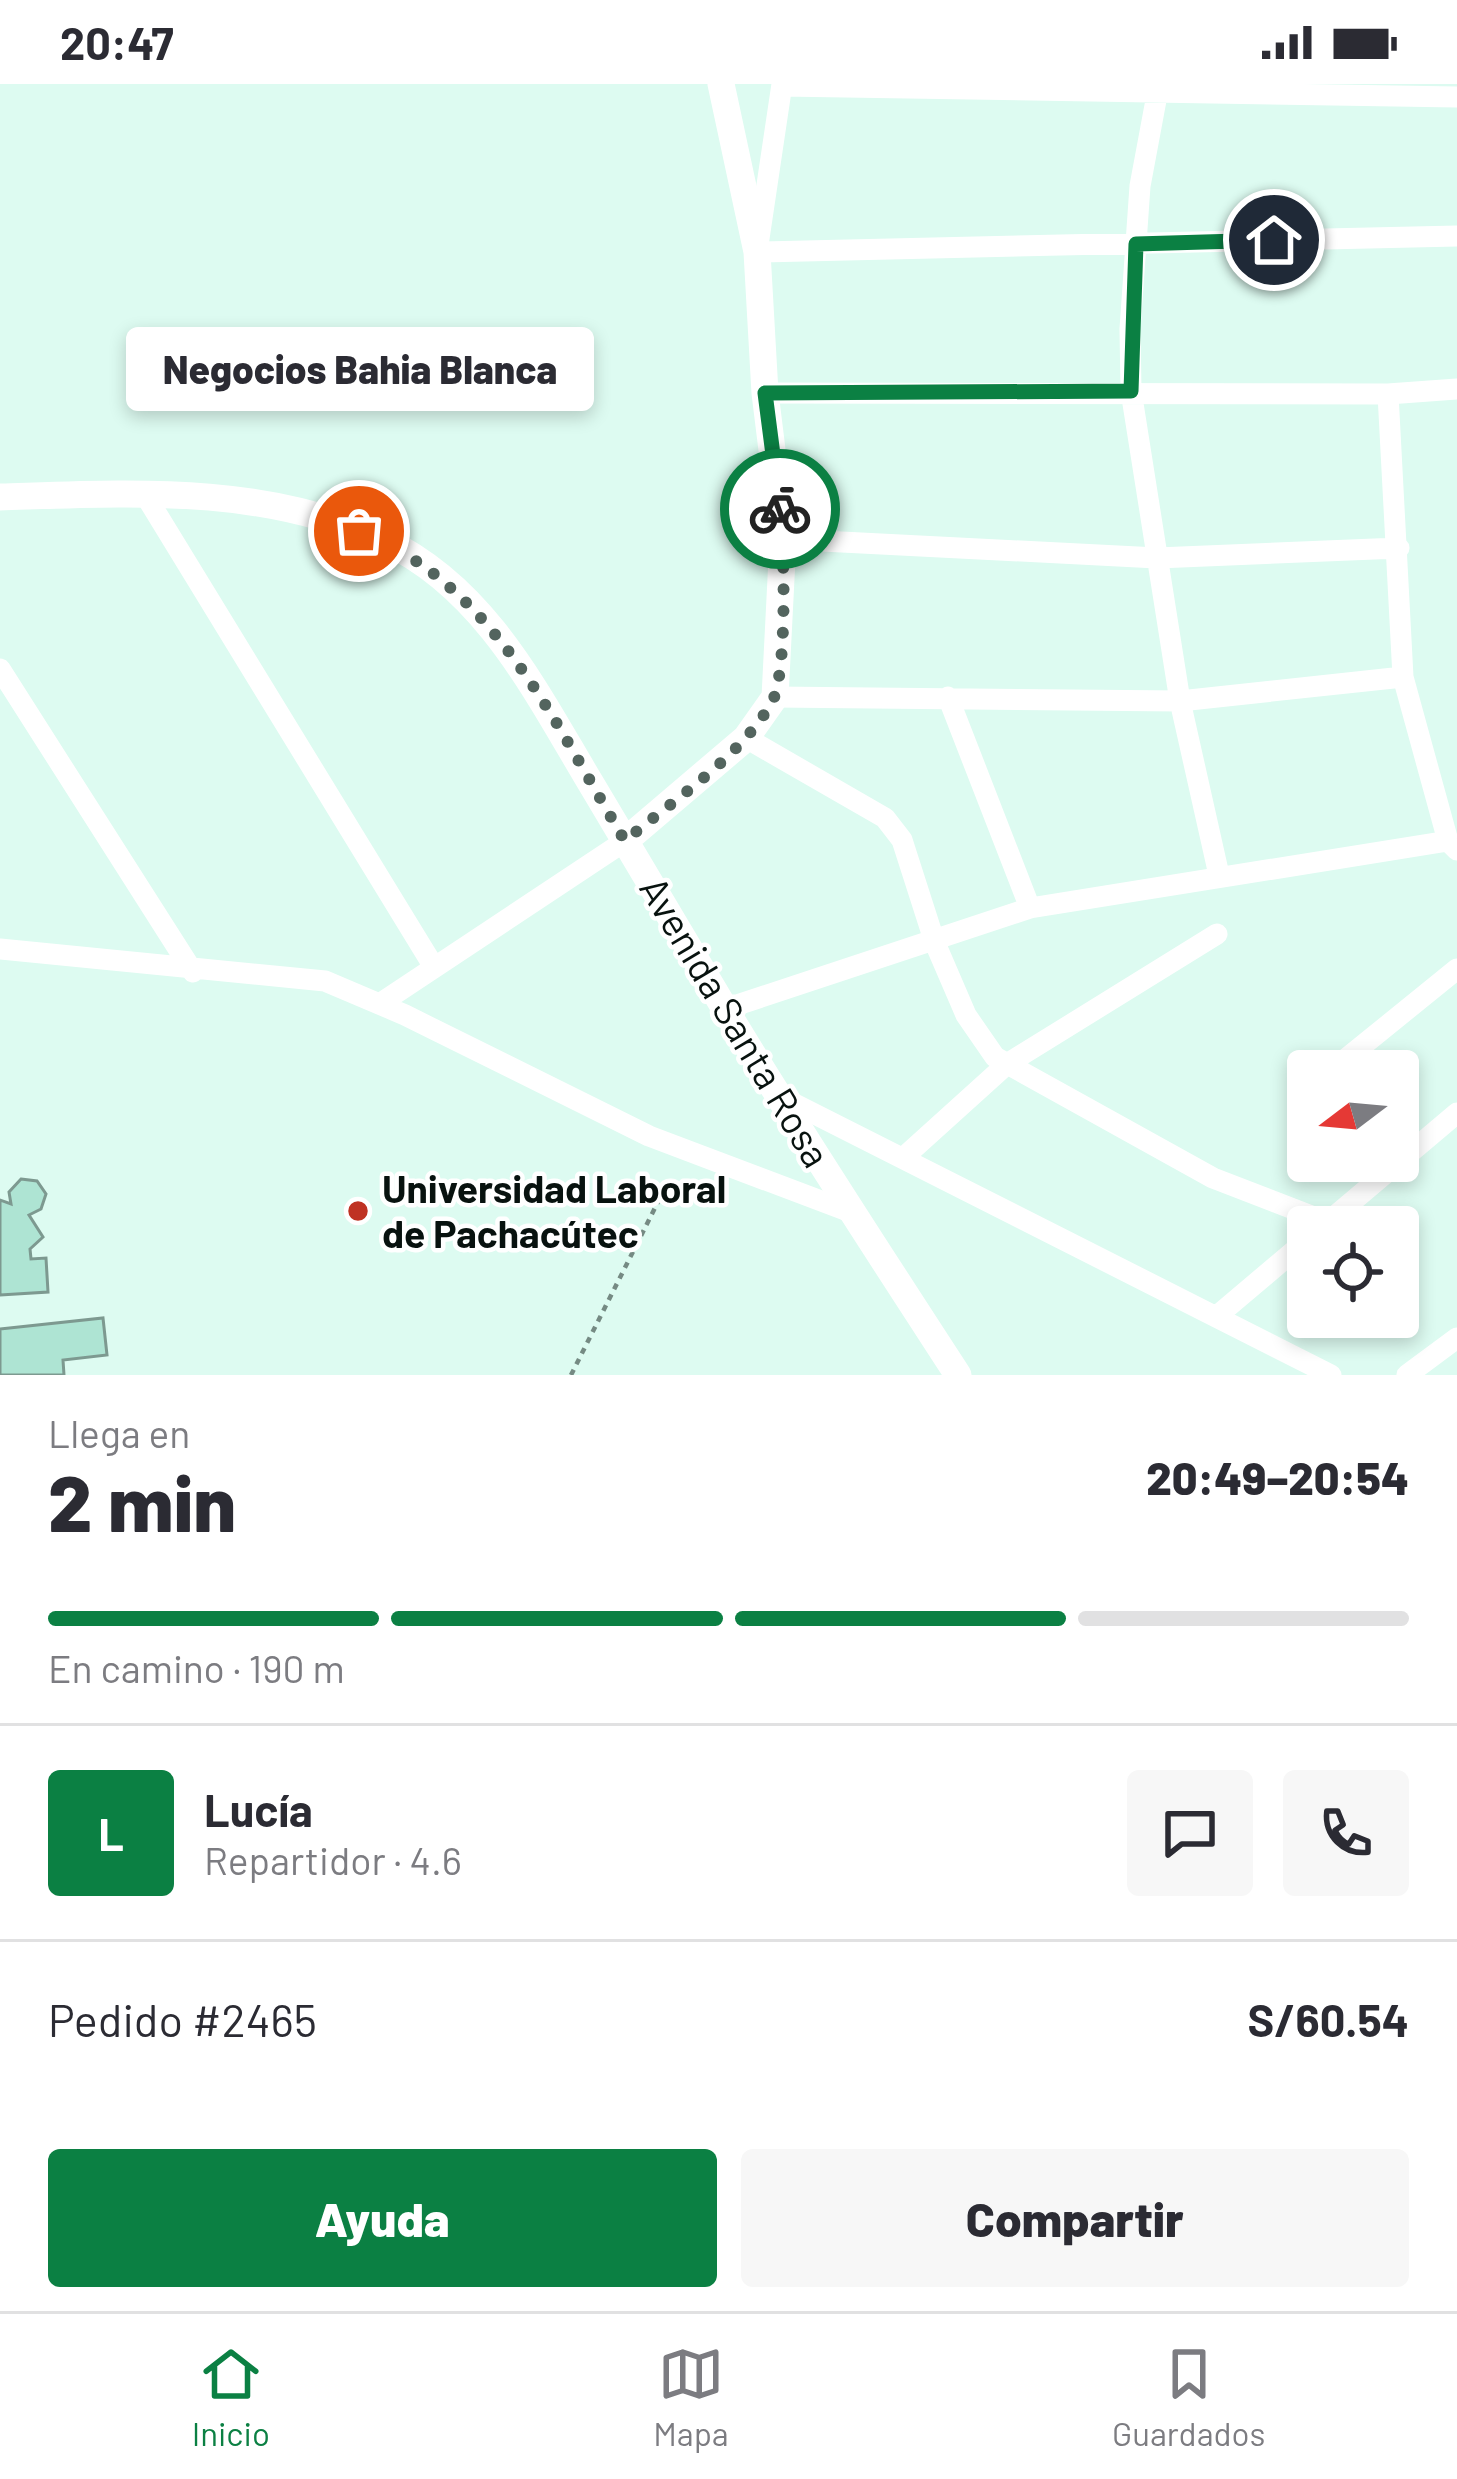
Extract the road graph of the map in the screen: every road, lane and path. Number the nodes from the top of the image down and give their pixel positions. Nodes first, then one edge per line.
1 (722, 84) edge
2 (782, 85) edge
3 (1158, 89) edge
4 (1457, 97) edge
5 (1457, 236) edge
6 (1136, 244) junction
7 (757, 252) junction
8 (1457, 389) edge
9 (1131, 391) junction
10 (765, 393) junction
11 (1388, 394) junction
12 (144, 493) junction
13 (0, 497) edge
14 (784, 539) junction
15 (1399, 548) junction
16 (1157, 558) junction
17 (0, 669) edge
18 (1402, 677) junction
19 (775, 697) junction
20 (948, 697) junction
21 (1180, 701) junction
22 (746, 738) junction
23 (625, 841) junction
24 (1453, 846) edge
25 (1219, 875) junction
26 (1030, 908) junction
27 (1217, 934) dead end
28 (935, 944) junction
29 (0, 949) edge
30 (434, 968) junction
31 (1457, 969) edge
32 (193, 971) junction
33 (381, 1003) junction
34 (725, 1009) junction
35 (1357, 1050) edge
36 (1007, 1064) junction
37 (778, 1096) junction
38 (1457, 1113) edge
39 (903, 1158) junction
40 (665, 1188) dead end
41 (1347, 1206) edge
42 (1287, 1209) edge
43 (853, 1214) junction
44 (1287, 1257) edge
45 (1217, 1316) junction
46 (1457, 1339) edge
47 (572, 1375) edge
48 (958, 1375) edge
49 (1331, 1375) edge
50 (1407, 1375) edge

1 - 7 street
2 - 3 street
2 - 7 street
3 - 4 street
3 - 6 street
5 - 6 street
6 - 7 street
6 - 9 street
7 - 10 street
8 - 11 street
9 - 10 street
9 - 11 street
9 - 16 street
10 - 14 street
11 - 15 street
12 - 13 street, Avenida Santa Rosa
12 - 23 street, Avenida Santa Rosa
12 - 30 street
14 - 16 street
14 - 19 street
15 - 16 street
15 - 18 street
16 - 21 street
17 - 32 street
18 - 21 street
18 - 24 street
19 - 20 street
19 - 22 street
20 - 21 street
20 - 26 street
21 - 25 street
22 - 23 street
22 - 28 street
23 - 30 street
23 - 34 street, Avenida Santa Rosa
24 - 25 street
25 - 26 street
26 - 28 street
27 - 36 street
28 - 34 street
28 - 36 street
29 - 32 street
30 - 33 street
31 - 35 street
32 - 33 street
33 - 43 street
34 - 37 street, Avenida Santa Rosa
36 - 39 street
36 - 42 street
37 - 39 street
37 - 43 street, Avenida Santa Rosa
38 - 41 street
39 - 45 street
40 - 47 path
43 - 48 street, Avenida Santa Rosa
44 - 45 street
45 - 49 street
46 - 50 street

